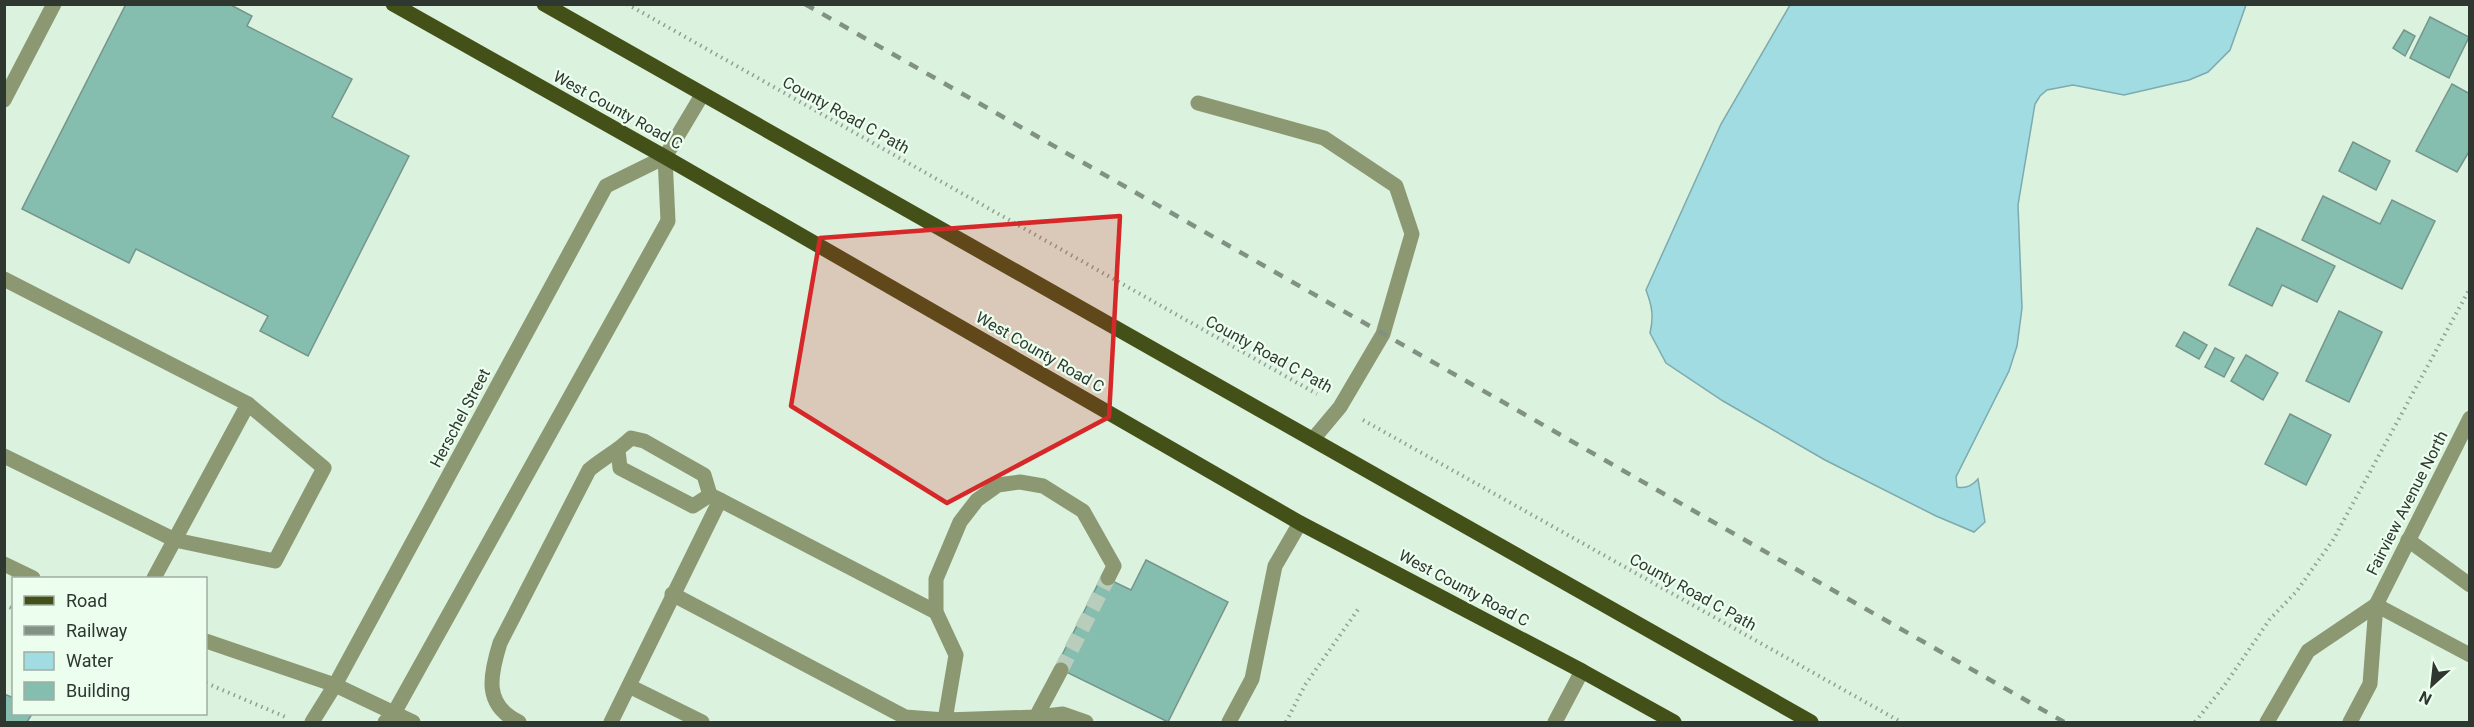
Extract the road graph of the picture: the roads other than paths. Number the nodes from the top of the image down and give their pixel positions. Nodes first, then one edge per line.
1 (54, 4) edge
2 (393, 4) edge
3 (543, 4) edge
4 (702, 95) junction
5 (4, 100) edge
6 (1198, 103) dead end
7 (665, 157) junction
8 (4, 279) edge
9 (248, 404) junction
10 (2469, 418) edge
11 (1314, 438) junction
12 (618, 450) junction
13 (4, 456) edge
14 (715, 498) junction
15 (1300, 523) junction
16 (175, 540) junction
17 (2408, 540) junction
18 (4, 564) edge
19 (29, 577) edge
20 (155, 577) edge
21 (1108, 578) tunnel mouth
22 (2469, 585) edge
23 (672, 594) junction
24 (2376, 604) junction
25 (936, 612) junction
26 (207, 641) edge
27 (2469, 655) edge
28 (1061, 670) tunnel mouth
29 (1582, 670) junction
30 (335, 685) junction
31 (629, 686) junction
32 (1036, 717) junction
33 (390, 718) edge
34 (944, 721) edge
35 (312, 723) edge
36 (413, 723) edge
37 (519, 723) edge
38 (612, 723) edge
39 (702, 723) edge
40 (1086, 723) edge
41 (1229, 723) edge
42 (1555, 723) edge
43 (1674, 723) edge
44 (1811, 723) edge
45 (2267, 723) edge
46 (2350, 723) edge

1 - 5 street
2 - 7 main road, West County Road C
3 - 4 main road
4 - 7 street
4 - 11 main road
6 - 11 street
7 - 15 main road, West County Road C
7 - 30 street, Herschel Street
7 - 33 street
8 - 9 street
9 - 16 street
9 - 16 street
10 - 17 street, Fairview Avenue North
11 - 44 main road
12 - 14 street
12 - 14 street
12 - 37 street
13 - 16 street
14 - 23 street
14 - 25 street
15 - 29 main road, West County Road C
15 - 41 street
16 - 20 street
17 - 22 street
17 - 24 street, Fairview Avenue North
18 - 19 street
21 - 25 street
23 - 31 street
23 - 34 street
24 - 27 street
24 - 45 street, Fairview Avenue North
24 - 46 street, Fairview Avenue North
25 - 34 street
26 - 30 street
28 - 32 street
29 - 42 street
29 - 43 main road, West County Road C
30 - 33 street
30 - 35 street, Herschel Street
31 - 38 street
31 - 39 street
32 - 34 street
32 - 40 street
33 - 36 street

